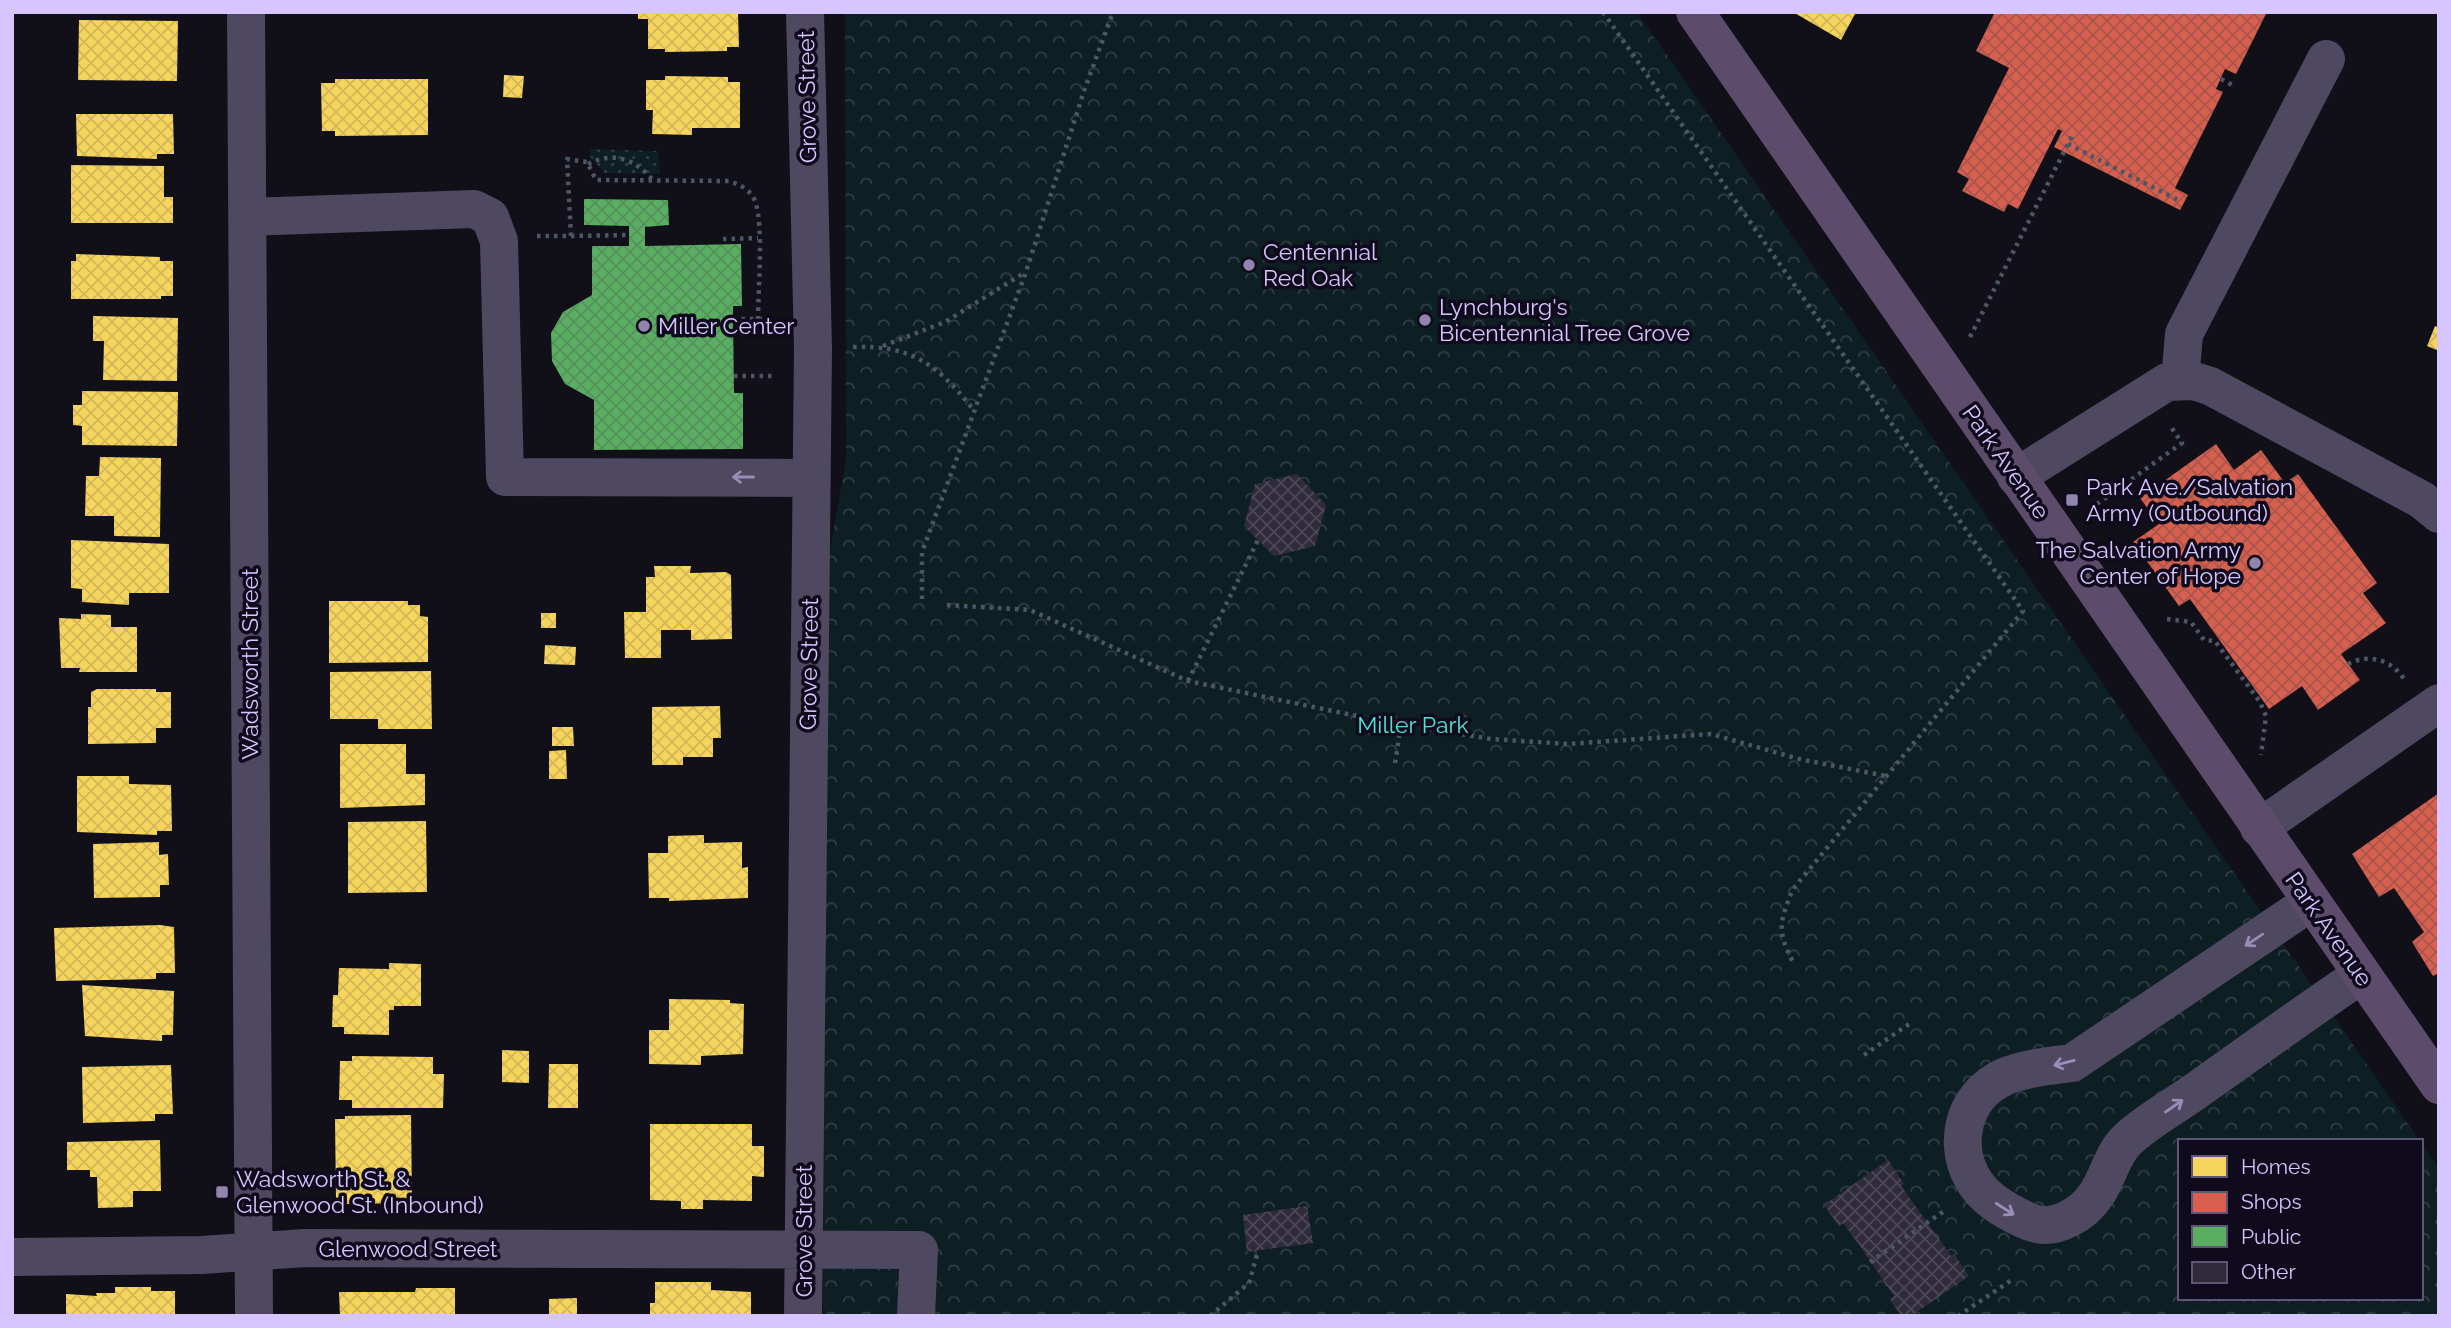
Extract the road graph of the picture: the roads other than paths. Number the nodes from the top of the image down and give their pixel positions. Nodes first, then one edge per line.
1 (246, 12) edge
2 (805, 12) edge
3 (1695, 12) edge
4 (2326, 59) dead end
5 (250, 217) junction
6 (2175, 399) junction
7 (2016, 477) junction
8 (811, 478) junction
9 (2439, 514) edge
10 (2423, 695) edge
11 (2259, 828) junction
12 (2311, 902) junction
13 (2361, 975) junction
14 (2439, 1084) edge
15 (803, 1250) junction
16 (254, 1252) junction
17 (12, 1257) edge
18 (254, 1316) edge
19 (803, 1316) edge
20 (916, 1316) edge

1 - 5 street, Wadsworth Street
2 - 8 street, Grove Street
3 - 7 main road, Park Avenue
4 - 6 street
8 -> 5 street
5 - 16 street, Wadsworth Street
6 - 7 street
6 - 9 street
7 - 11 main road, Park Avenue
8 - 15 street, Grove Street
10 - 11 street
11 - 12 main road, Park Avenue
12 - 13 main road, Park Avenue
12 -> 13 street
13 - 14 main road, Park Avenue
15 - 16 street, Glenwood Street
15 - 19 street, Grove Street
15 - 20 street, Glenwood Street
16 - 17 street, Glenwood Street
16 - 18 street, Wadsworth Street

